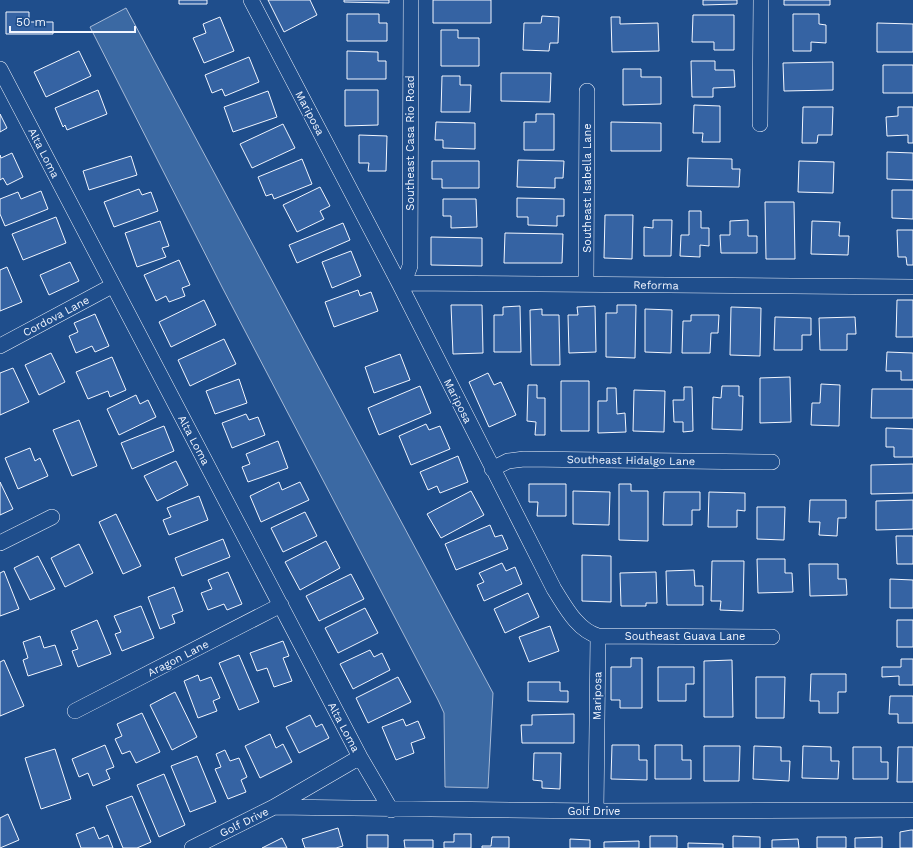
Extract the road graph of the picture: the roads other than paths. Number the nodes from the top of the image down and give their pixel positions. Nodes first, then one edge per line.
1 (251, 0) edge
2 (411, 0) edge
3 (761, 0) edge
4 (0, 69) edge
5 (587, 91) dead end
6 (760, 124) dead end
7 (399, 283) junction
8 (586, 284) junction
9 (112, 286) junction
10 (913, 287) edge
11 (0, 346) edge
12 (772, 462) dead end
13 (492, 469) junction
14 (52, 517) dead end
15 (0, 543) edge
16 (281, 605) junction
17 (598, 636) junction
18 (772, 637) dead end
19 (75, 711) dead end
20 (360, 757) junction
21 (274, 807) junction
22 (391, 810) junction
23 (913, 810) edge
24 (596, 811) junction
25 (192, 848) edge

1 - 7 street, Mariposa
2 - 7 street, Southeast Casa Rio Road
3 - 6 street
4 - 9 street, Alta Loma
5 - 8 street, Southeast Isabella Lane
7 - 8 street, Reforma
7 - 13 street, Mariposa
8 - 10 street, Reforma
9 - 11 street, Cordova Lane
9 - 16 street, Alta Loma
12 - 13 street, Southeast Hidalgo Lane
13 - 17 street, Mariposa
14 - 15 street
16 - 19 street, Aragon Lane
16 - 20 street, Alta Loma
17 - 18 street, Southeast Guava Lane
17 - 24 street, Mariposa
20 - 21 street, Golf Drive
20 - 22 street, Alta Loma
21 - 22 street, Golf Drive
21 - 25 street, Golf Drive
22 - 24 street, Golf Drive
23 - 24 street, Golf Drive

